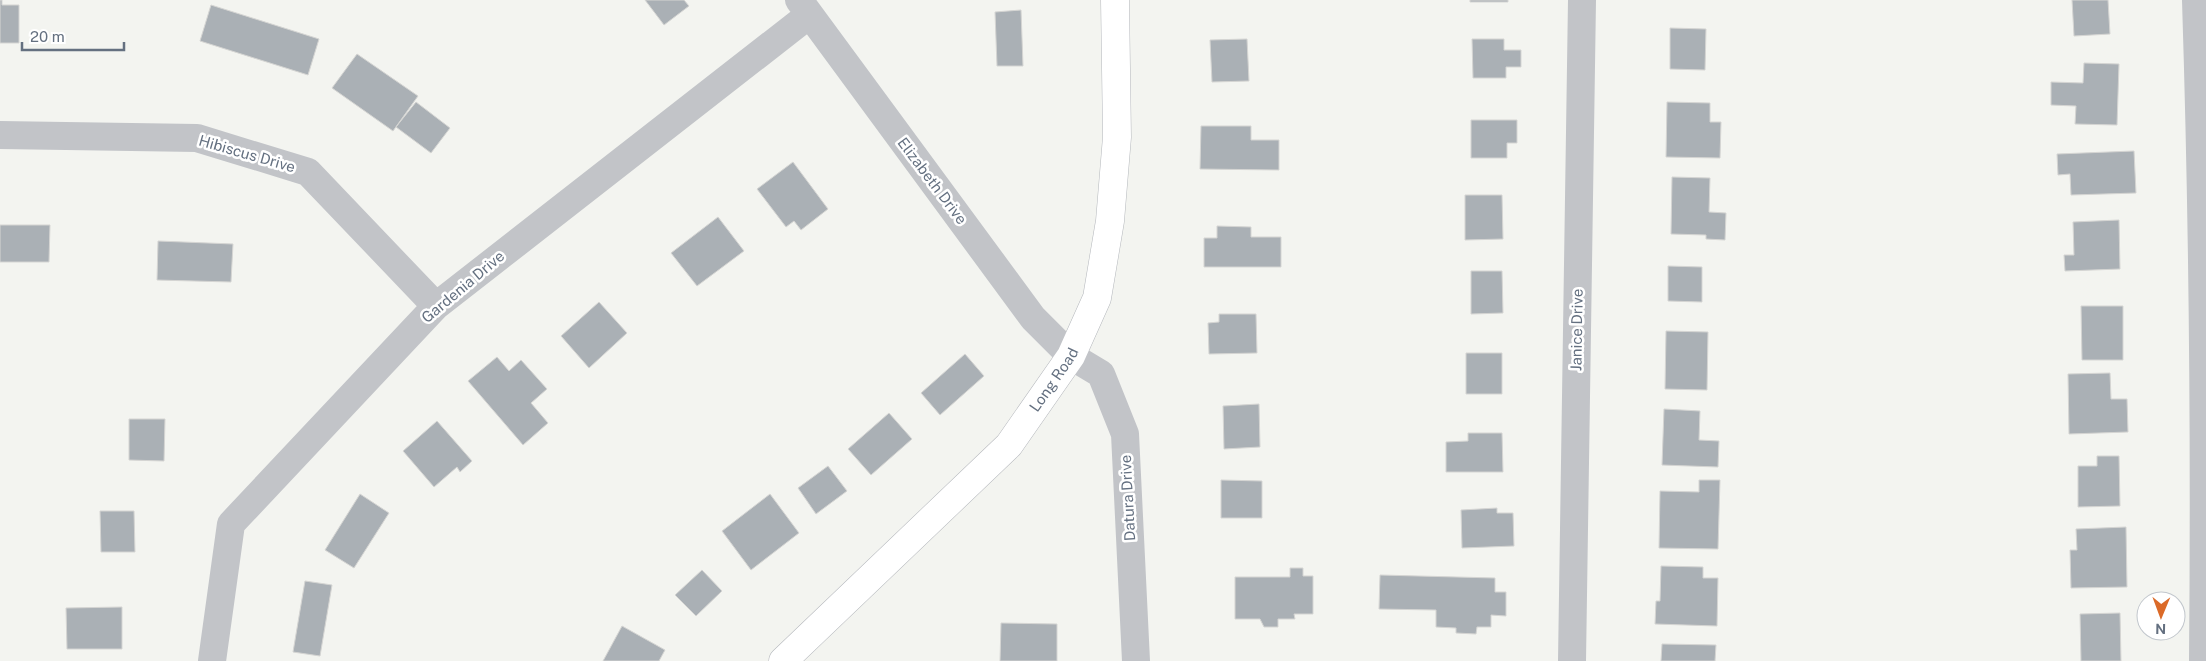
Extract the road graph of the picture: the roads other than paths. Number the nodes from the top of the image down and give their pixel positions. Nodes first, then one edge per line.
1 (1115, 0) edge
2 (1582, 0) edge
3 (2196, 0) edge
4 (804, 7) edge
5 (0, 135) edge
6 (436, 306) junction
7 (1071, 356) junction
8 (2205, 530) edge
9 (212, 661) edge
10 (783, 661) edge
11 (1136, 661) edge
12 (1572, 661) edge
13 (2203, 661) edge

1 - 7 street, Long Road
2 - 12 street, Janice Drive
3 - 8 street
4 - 6 street, Gardenia Drive
4 - 7 street, Elizabeth Drive
5 - 6 street, Hibiscus Drive
6 - 9 street, Gardenia Drive
7 - 10 street, Long Road
7 - 11 street, Datura Drive
8 - 13 street

